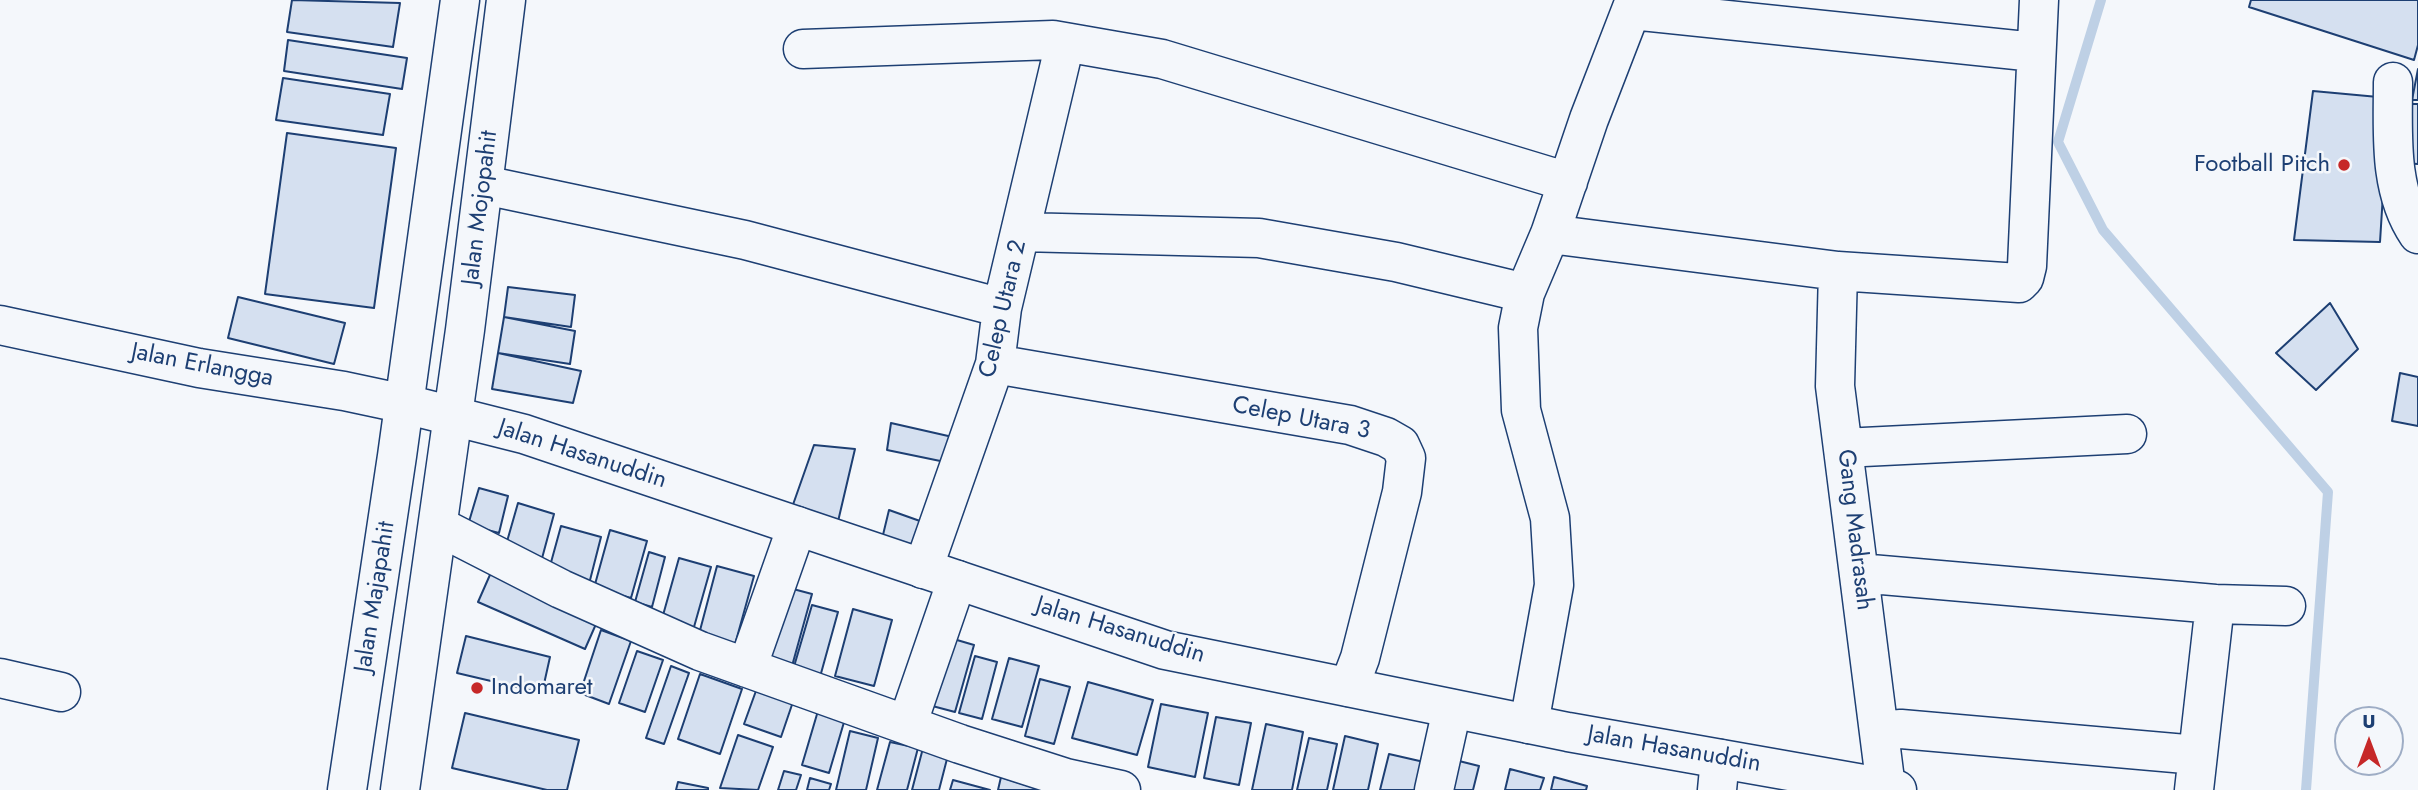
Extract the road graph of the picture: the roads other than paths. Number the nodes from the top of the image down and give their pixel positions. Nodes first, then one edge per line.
1 (460, 0) edge
2 (506, 0) edge
3 (2039, 0) edge
4 (1633, 5) edge
5 (1065, 43) junction
6 (803, 49) dead end
7 (2035, 52) junction
8 (2393, 82) dead end
9 (1568, 182) junction
10 (484, 185) junction
11 (1021, 232) junction
12 (1550, 234) junction
13 (2418, 234) edge
14 (1838, 271) junction
15 (1525, 293) junction
16 (1002, 308) junction
17 (0, 325) edge
18 (995, 364) junction
19 (405, 404) junction
20 (453, 415) junction
21 (2127, 434) dead end
22 (1843, 448) junction
23 (438, 526) junction
24 (797, 526) junction
25 (1859, 573) junction
26 (940, 575) junction
27 (2215, 604) junction
28 (2286, 606) dead end
29 (747, 668) junction
30 (0, 678) edge
31 (1349, 687) junction
32 (61, 692) dead end
33 (1452, 709) junction
34 (1529, 724) junction
35 (907, 726) junction
36 (1879, 731) junction
37 (2196, 772) edge
38 (1719, 775) edge
39 (1892, 789) edge
40 (347, 790) edge
41 (400, 790) edge
42 (1121, 790) edge
43 (1434, 790) edge

1 - 19 main road, Jalan Mojopahit
2 - 10 main road, Jalan Mojopahit
3 - 7 main road
4 - 7 main road
4 - 9 main road
5 - 6 main road
5 - 9 main road
5 - 11 main road, Celep Utara 2
7 - 14 main road
8 - 13 main road
9 - 12 main road
10 - 16 main road
10 - 20 main road, Jalan Mojopahit
11 - 15 main road
11 - 16 main road, Celep Utara 2
12 - 14 main road
12 - 15 main road
14 - 22 main road, Gang Madrasah
15 - 34 main road
16 - 18 main road, Celep Utara 2
17 - 19 main road, Jalan Erlangga
18 - 26 main road, Celep Utara 2
18 - 31 main road, Celep Utara 3
19 - 20 main road, Jalan Hasanuddin
19 - 40 main road, Jalan Majapahit
20 - 23 main road, Jalan Majapahit
20 - 24 main road, Jalan Hasanuddin
21 - 22 main road
22 - 25 main road, Gang Madrasah
23 - 29 main road
23 - 41 main road, Jalan Majapahit
24 - 26 main road, Jalan Hasanuddin
24 - 29 main road
25 - 27 main road
25 - 36 main road, Gang Madrasah
26 - 31 main road, Jalan Hasanuddin
26 - 35 main road, Celep Utara 2
27 - 28 main road
27 - 37 main road
29 - 35 main road
30 - 32 main road
31 - 33 main road, Jalan Hasanuddin
33 - 34 main road, Jalan Hasanuddin
33 - 43 main road
34 - 38 main road, Jalan Hasanuddin
35 - 42 main road
36 - 37 main road
36 - 39 main road, Gang Madrasah
38 - 39 main road, Jalan Hasanuddin

